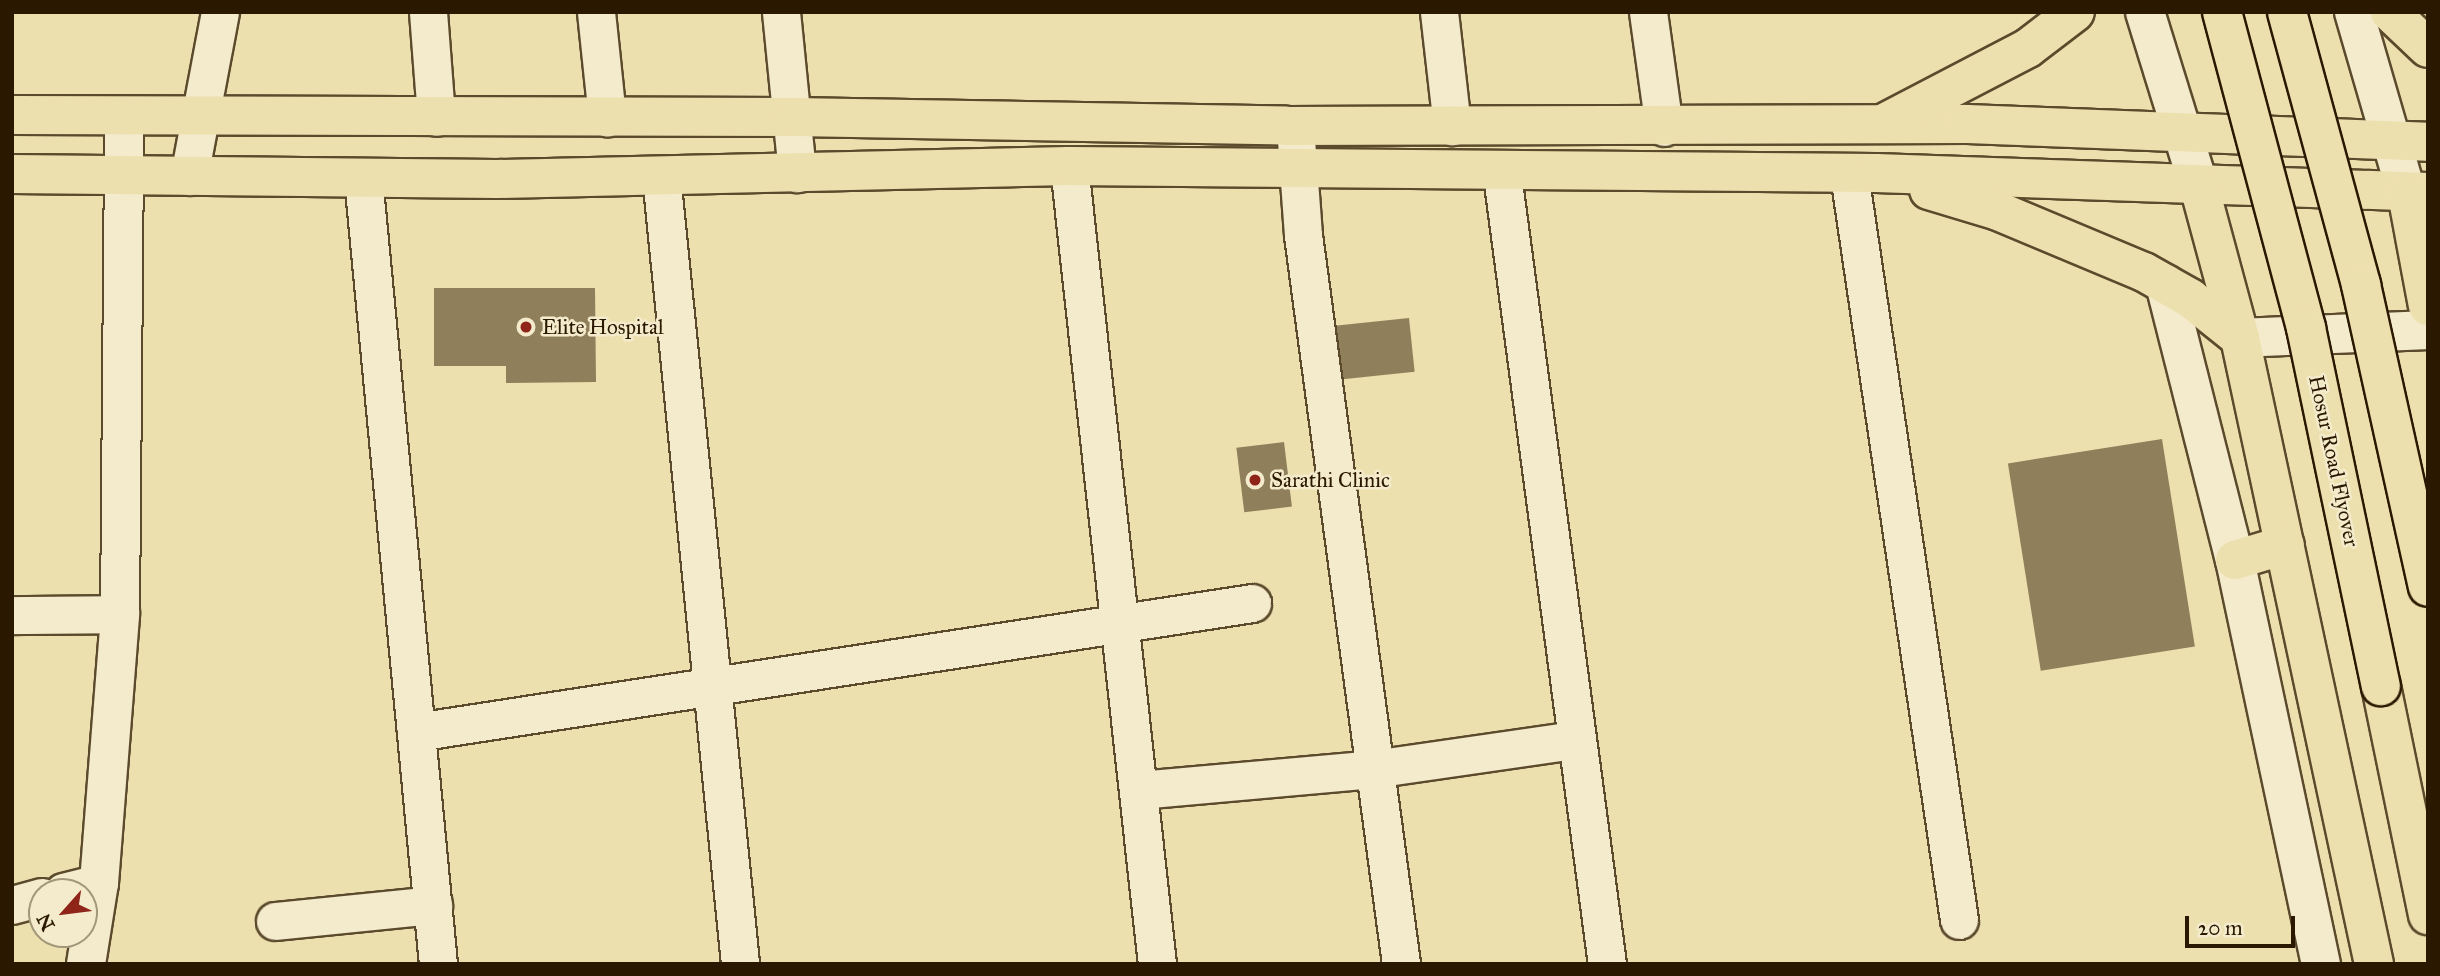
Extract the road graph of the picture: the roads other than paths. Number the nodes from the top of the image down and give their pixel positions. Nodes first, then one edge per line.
1 (220, 12) edge
2 (428, 12) edge
3 (596, 12) edge
4 (781, 12) edge
5 (1439, 12) edge
6 (1648, 12) edge
7 (2075, 12) edge
8 (2145, 12) edge
9 (2222, 12) edge
10 (2287, 12) edge
11 (2354, 12) edge
12 (2390, 12) edge
13 (2428, 48) edge
14 (12, 116) edge
15 (124, 116) junction
16 (202, 117) junction
17 (436, 117) junction
18 (607, 117) junction
19 (794, 117) junction
20 (1296, 126) junction
21 (1452, 126) junction
22 (1664, 127) junction
23 (1875, 128) junction
24 (2179, 129) junction
25 (2410, 143) edge
26 (1069, 166) junction
27 (1296, 172) junction
28 (797, 173) junction
29 (12, 174) edge
30 (1862, 174) junction
31 (662, 175) junction
32 (1502, 175) junction
33 (190, 176) junction
34 (363, 178) junction
35 (121, 179) junction
36 (2199, 186) junction
37 (2417, 193) edge
38 (2165, 284) junction
39 (2428, 306) edge
40 (2428, 330) edge
41 (2240, 338) junction
42 (2284, 545) junction
43 (2235, 560) junction
44 (2428, 587) edge
45 (1252, 603) dead end
46 (120, 614) junction
47 (12, 615) edge
48 (1116, 626) junction
49 (708, 690) junction
50 (416, 732) junction
51 (1574, 740) junction
52 (1373, 769) junction
53 (1139, 790) junction
54 (99, 883) joint
55 (433, 905) junction
56 (2428, 915) edge
57 (1959, 919) dead end
58 (275, 921) dead end
59 (86, 964) edge
60 (438, 964) edge
61 (740, 964) edge
62 (1157, 964) edge
63 (1401, 964) edge
64 (1607, 964) edge
65 (2321, 964) edge
66 (2374, 964) edge

1 - 16 street
2 - 17 street
3 - 18 street
4 - 19 street
5 - 21 street
6 - 22 street
7 - 23 main road
8 - 24 street
9 - 56 main road, Hosur Road Flyover, bridge
10 - 44 main road, bridge
11 - 25 street
12 - 13 main road
14 - 15 main road
15 - 16 main road
15 - 35 street
16 - 17 main road
16 - 33 street
17 - 18 main road
18 - 19 main road
19 - 20 main road
19 - 28 street
20 - 21 main road
20 - 27 street
21 - 22 main road
22 - 23 main road
23 - 24 main road
24 - 25 main road
24 - 36 street
25 - 37 street
26 - 27 main road
26 - 28 main road
26 - 48 street
27 - 32 main road
27 - 52 street
28 - 31 main road
29 - 35 main road
30 - 32 main road
30 - 36 main road
30 - 38 main road
30 - 57 street
31 - 34 main road
31 - 49 street
32 - 51 street
33 - 34 main road
33 - 35 main road
34 - 50 street
35 - 46 street
36 - 37 main road
36 - 41 main road
37 - 39 main road
38 - 41 main road
38 - 43 street
40 - 41 street
41 - 42 main road
42 - 43 main road
42 - 66 main road
43 - 65 street
45 - 48 street
46 - 47 street
46 - 54 street
48 - 49 street
48 - 53 street
49 - 50 street
49 - 61 street
50 - 55 street
51 - 52 street
51 - 64 street
52 - 53 street
52 - 63 street
53 - 62 street
54 - 59 street
55 - 58 street
55 - 60 street

